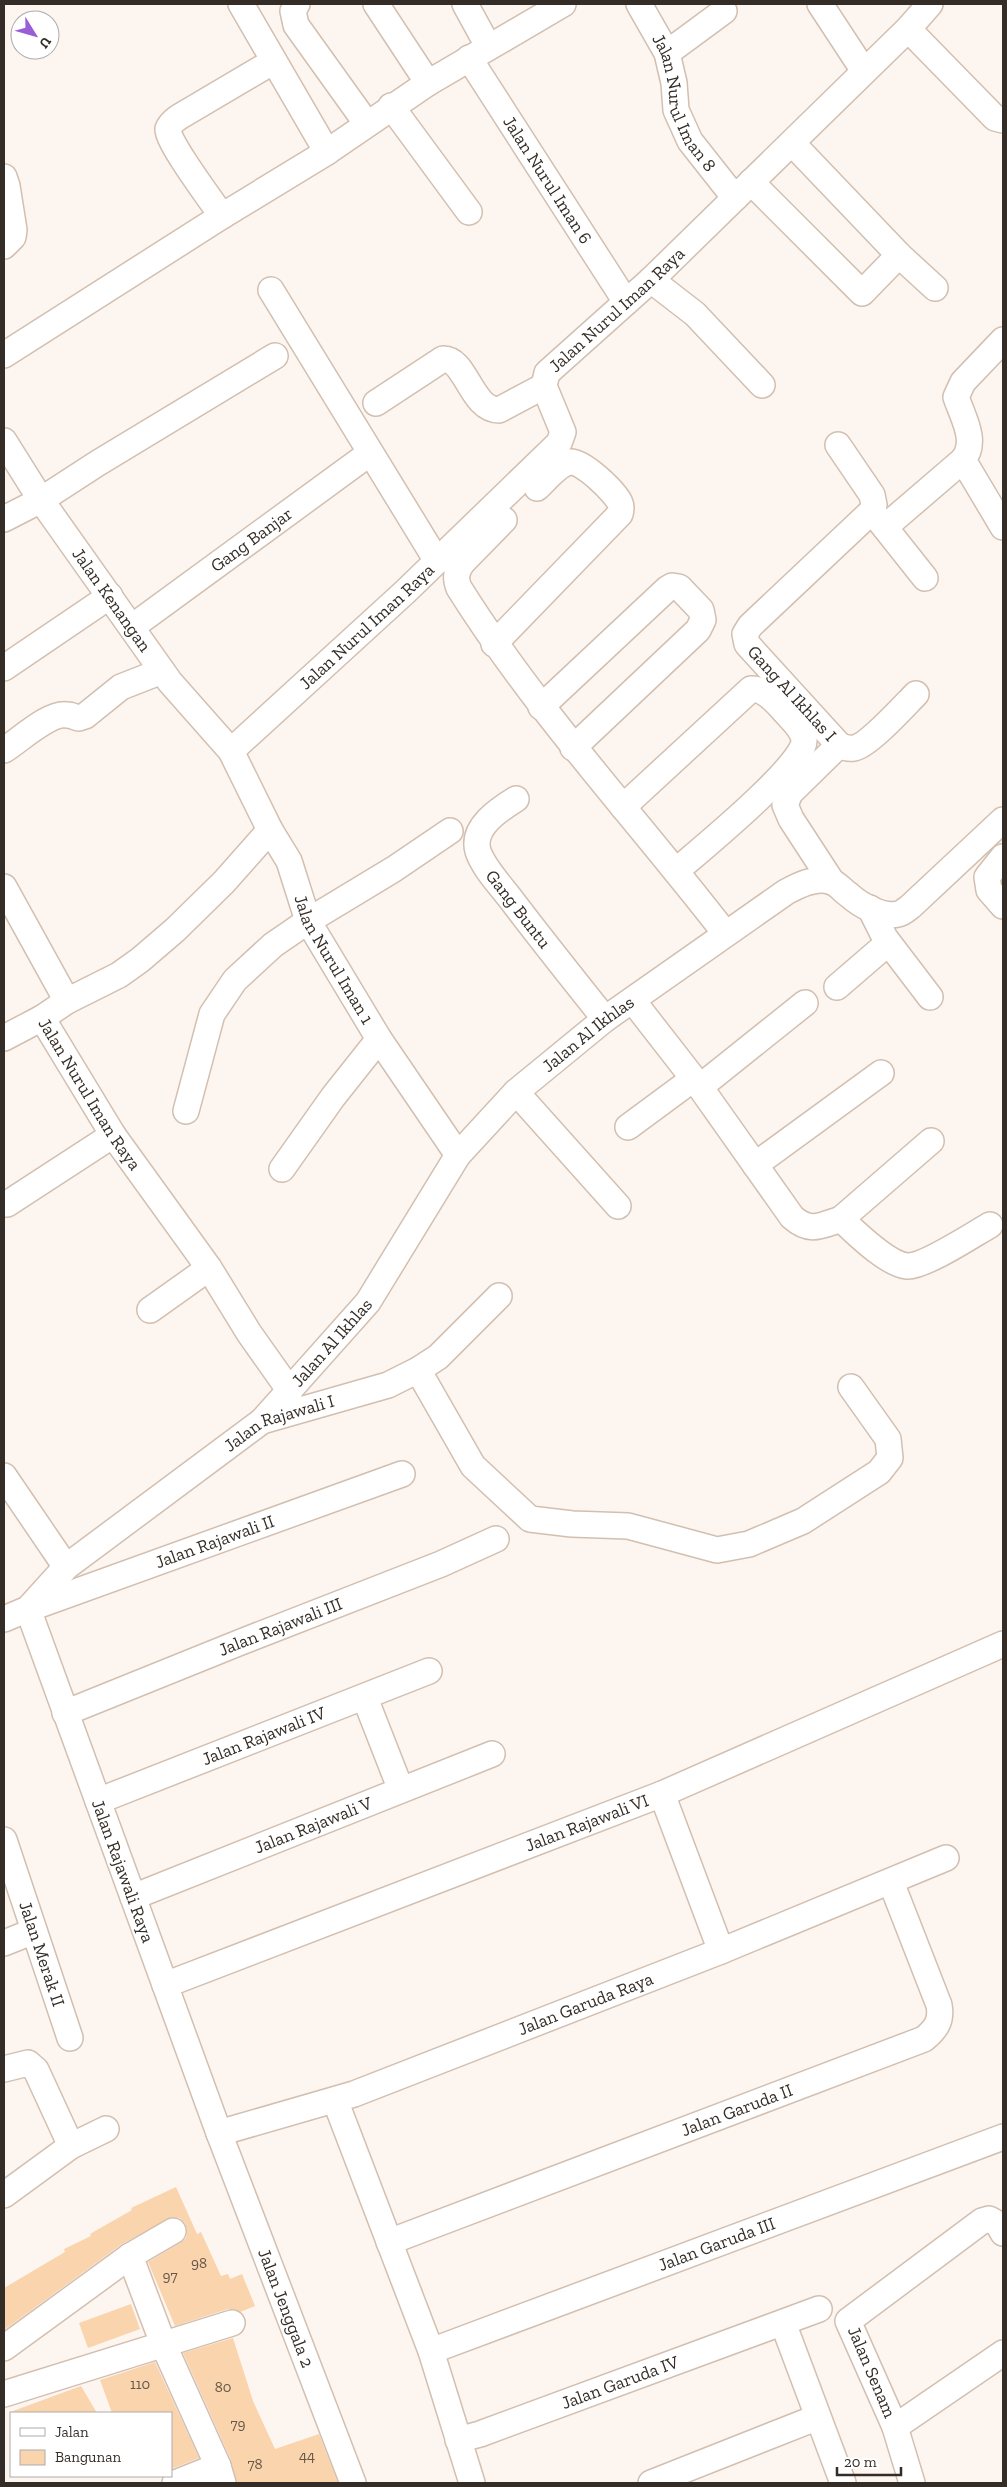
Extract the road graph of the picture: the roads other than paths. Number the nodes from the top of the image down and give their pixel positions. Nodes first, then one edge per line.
1 (242, 4) edge
2 (297, 4) edge
3 (376, 4) edge
4 (465, 4) edge
5 (563, 4) edge
6 (639, 4) edge
7 (820, 4) edge
8 (930, 4) edge
9 (534, 11) edge
10 (724, 11) dead end
11 (908, 29) junction
12 (478, 52) junction
13 (667, 53) junction
14 (274, 61) junction
15 (864, 72) junction
16 (428, 83) junction
17 (391, 106) junction
18 (1003, 121) edge
19 (366, 124) junction
20 (792, 143) junction
21 (327, 152) junction
22 (4, 177) edge
23 (743, 190) junction
24 (469, 212) dead end
25 (222, 216) junction
26 (4, 246) edge
27 (899, 255) junction
28 (651, 280) junction
29 (936, 288) dead end
30 (271, 290) dead end
31 (626, 302) junction
32 (1003, 340) edge
33 (4, 355) edge
34 (275, 356) dead end
35 (762, 385) dead end
36 (544, 386) junction
37 (376, 403) dead end
38 (4, 441) edge
39 (838, 445) dead end
40 (370, 453) junction
41 (963, 460) junction
42 (42, 500) junction
43 (4, 518) edge
44 (878, 519) junction
45 (1003, 527) edge
46 (437, 561) junction
47 (926, 578) dead end
48 (110, 596) junction
49 (132, 627) junction
50 (494, 644) junction
51 (4, 668) edge
52 (162, 670) junction
53 (916, 694) dead end
54 (541, 707) junction
55 (839, 745) junction
56 (573, 748) junction
57 (4, 750) edge
58 (231, 751) junction
59 (516, 799) dead end
60 (623, 806) junction
61 (1003, 820) edge
62 (270, 830) junction
63 (450, 831) dead end
64 (1003, 857) edge
65 (676, 871) junction
66 (832, 882) junction
67 (4, 887) edge
68 (1003, 906) edge
69 (870, 908) junction
70 (308, 921) junction
71 (725, 933) junction
72 (888, 943) junction
73 (837, 987) dead end
74 (930, 996) dead end
75 (67, 1001) junction
76 (633, 1001) junction
77 (805, 1003) dead end
78 (42, 1018) junction
79 (605, 1019) junction
80 (4, 1038) edge
81 (379, 1039) junction
82 (881, 1073) dead end
83 (696, 1083) junction
84 (516, 1092) junction
85 (186, 1111) dead end
86 (628, 1127) dead end
87 (113, 1135) junction
88 (931, 1141) dead end
89 (458, 1155) junction
90 (755, 1165) junction
91 (282, 1169) dead end
92 (7, 1204) dead end
93 (618, 1206) dead end
94 (841, 1219) junction
95 (990, 1225) dead end
96 (209, 1268) junction
97 (499, 1296) dead end
98 (150, 1310) dead end
99 (418, 1370) junction
100 (851, 1387) dead end
101 (290, 1391) junction
102 (262, 1422) junction
103 (402, 1474) dead end
104 (4, 1476) edge
105 (496, 1539) dead end
106 (66, 1567) junction
107 (28, 1609) junction
108 (4, 1619) edge
109 (1003, 1644) edge
110 (428, 1671) dead end
111 (365, 1698) junction
112 (66, 1713) junction
113 (492, 1754) dead end
114 (401, 1790) junction
115 (662, 1794) junction
116 (98, 1802) junction
117 (4, 1841) edge
118 (946, 1858) dead end
119 (891, 1882) junction
120 (133, 1898) junction
121 (34, 1931) junction
122 (4, 1943) edge
123 (721, 1950) junction
124 (165, 1985) junction
125 (70, 2038) dead end
126 (4, 2069) edge
127 (336, 2100) junction
128 (106, 2129) dead end
129 (219, 2133) junction
130 (1003, 2137) edge
131 (71, 2146) junction
132 (4, 2194) edge
133 (173, 2231) dead end
134 (1003, 2233) edge
135 (389, 2242) junction
136 (130, 2256) junction
137 (819, 2309) dead end
138 (232, 2323) dead end
139 (783, 2323) junction
140 (164, 2346) junction
141 (4, 2348) edge
142 (430, 2351) junction
143 (1003, 2353) edge
144 (4, 2394) edge
145 (818, 2417) junction
146 (895, 2427) junction
147 (458, 2440) junction
148 (220, 2475) edge
149 (175, 2483) edge
150 (353, 2483) edge
151 (472, 2483) edge
152 (651, 2483) edge
153 (843, 2483) edge
154 (912, 2483) edge

1 - 14 street
2 - 19 street
3 - 16 street
4 - 12 street, Jalan Nurul Iman 6
5 - 9 street
6 - 13 street, Jalan Nurul Iman 8
7 - 15 street
8 - 11 street, Jalan Nurul Iman Raya
9 - 12 street
10 - 13 street
11 - 15 street, Jalan Nurul Iman Raya
11 - 18 street
12 - 16 street
12 - 31 street, Jalan Nurul Iman 6
13 - 23 street, Jalan Nurul Iman 8
14 - 21 street
14 - 25 street
15 - 20 street, Jalan Nurul Iman Raya
16 - 17 street
17 - 19 street
17 - 24 street
19 - 21 street
20 - 23 street, Jalan Nurul Iman Raya
20 - 27 street
21 - 25 street
22 - 26 street
23 - 27 street, Jalan Nurul Iman 8
23 - 28 street, Jalan Nurul Iman Raya
25 - 33 street
27 - 29 street
28 - 31 street, Jalan Nurul Iman Raya
28 - 35 street
30 - 40 street
31 - 36 street, Jalan Nurul Iman Raya
32 - 41 street
34 - 42 street
36 - 37 street
36 - 46 street, Jalan Nurul Iman Raya
38 - 42 street, Jalan Kenangan
39 - 44 street
40 - 46 street
40 - 49 street, Gang Banjar
41 - 44 street
41 - 45 street
42 - 43 street
42 - 48 street, Jalan Kenangan
44 - 47 street
44 - 55 street, Gang Al Ikhlas I
46 - 58 street, Jalan Nurul Iman Raya
48 - 49 street, Jalan Kenangan
48 - 51 street
49 - 52 street, Jalan Kenangan
50 - 50 street
50 - 54 street
52 - 57 street
52 - 58 street, Jalan Kenangan
53 - 55 street
54 - 56 street
54 - 56 street
55 - 66 street, Gang Al Ikhlas I
56 - 60 street
58 - 62 street, Jalan Nurul Iman 1
59 - 79 street, Gang Buntu
60 - 65 street
60 - 65 street
61 - 69 street
62 - 70 street, Jalan Nurul Iman 1
62 - 75 street, Jalan Nurul Iman Raya
63 - 70 street
64 - 68 street
65 - 71 street
66 - 69 street
66 - 71 street, Jalan Al Ikhlas
67 - 75 street
69 - 72 street
70 - 81 street, Jalan Nurul Iman 1
70 - 85 street
71 - 76 street, Jalan Al Ikhlas
72 - 73 street
72 - 74 street
75 - 78 street, Jalan Nurul Iman Raya
76 - 79 street, Jalan Al Ikhlas
76 - 83 street
77 - 83 street
78 - 80 street
78 - 87 street, Jalan Nurul Iman Raya
79 - 84 street, Jalan Al Ikhlas
81 - 89 street, Jalan Nurul Iman 1
81 - 91 street
82 - 90 street
83 - 86 street
83 - 90 street
84 - 89 street, Jalan Al Ikhlas
84 - 93 street
87 - 92 street
87 - 96 street, Jalan Nurul Iman Raya
88 - 94 street
89 - 101 street, Jalan Al Ikhlas
90 - 94 street
94 - 95 street
96 - 98 street
96 - 101 street, Jalan Nurul Iman Raya
97 - 99 street, Jalan Rajawali I
99 - 100 street
99 - 102 street, Jalan Rajawali I
101 - 102 street, Jalan Al Ikhlas
102 - 106 street, Jalan Rajawali I
103 - 107 street, Jalan Rajawali II
104 - 106 street
105 - 112 street, Jalan Rajawali III
106 - 107 street, Jalan Rajawali I
107 - 108 street, Jalan Rajawali II
107 - 112 street, Jalan Rajawali Raya
109 - 115 street, Jalan Rajawali VI
110 - 111 street, Jalan Rajawali IV
111 - 114 street
111 - 116 street, Jalan Rajawali IV
112 - 116 street, Jalan Rajawali Raya
113 - 114 street, Jalan Rajawali V
114 - 120 street, Jalan Rajawali V
115 - 123 street
115 - 124 street, Jalan Rajawali VI
116 - 120 street, Jalan Rajawali Raya
117 - 121 street, Jalan Merak II
118 - 119 street, Jalan Garuda Raya
119 - 123 street, Jalan Garuda Raya
119 - 135 street, Jalan Garuda II
120 - 124 street, Jalan Rajawali Raya
121 - 122 street
121 - 125 street, Jalan Merak II
123 - 127 street, Jalan Garuda Raya
124 - 129 street, Jalan Rajawali Raya
126 - 131 street
127 - 129 street, Jalan Garuda Raya
127 - 135 street
128 - 131 street
129 - 150 street, Jalan Jenggala 2
130 - 142 street, Jalan Garuda III
131 - 132 street
133 - 136 street
134 - 146 street, Jalan Senam
135 - 142 street
136 - 140 street
136 - 141 street
137 - 139 street, Jalan Garuda IV
138 - 140 street
139 - 145 street
139 - 147 street, Jalan Garuda IV
140 - 144 street
140 - 148 street
142 - 147 street
143 - 146 street
145 - 152 street
145 - 153 street
146 - 154 street, Jalan Senam
147 - 151 street
148 - 149 street

